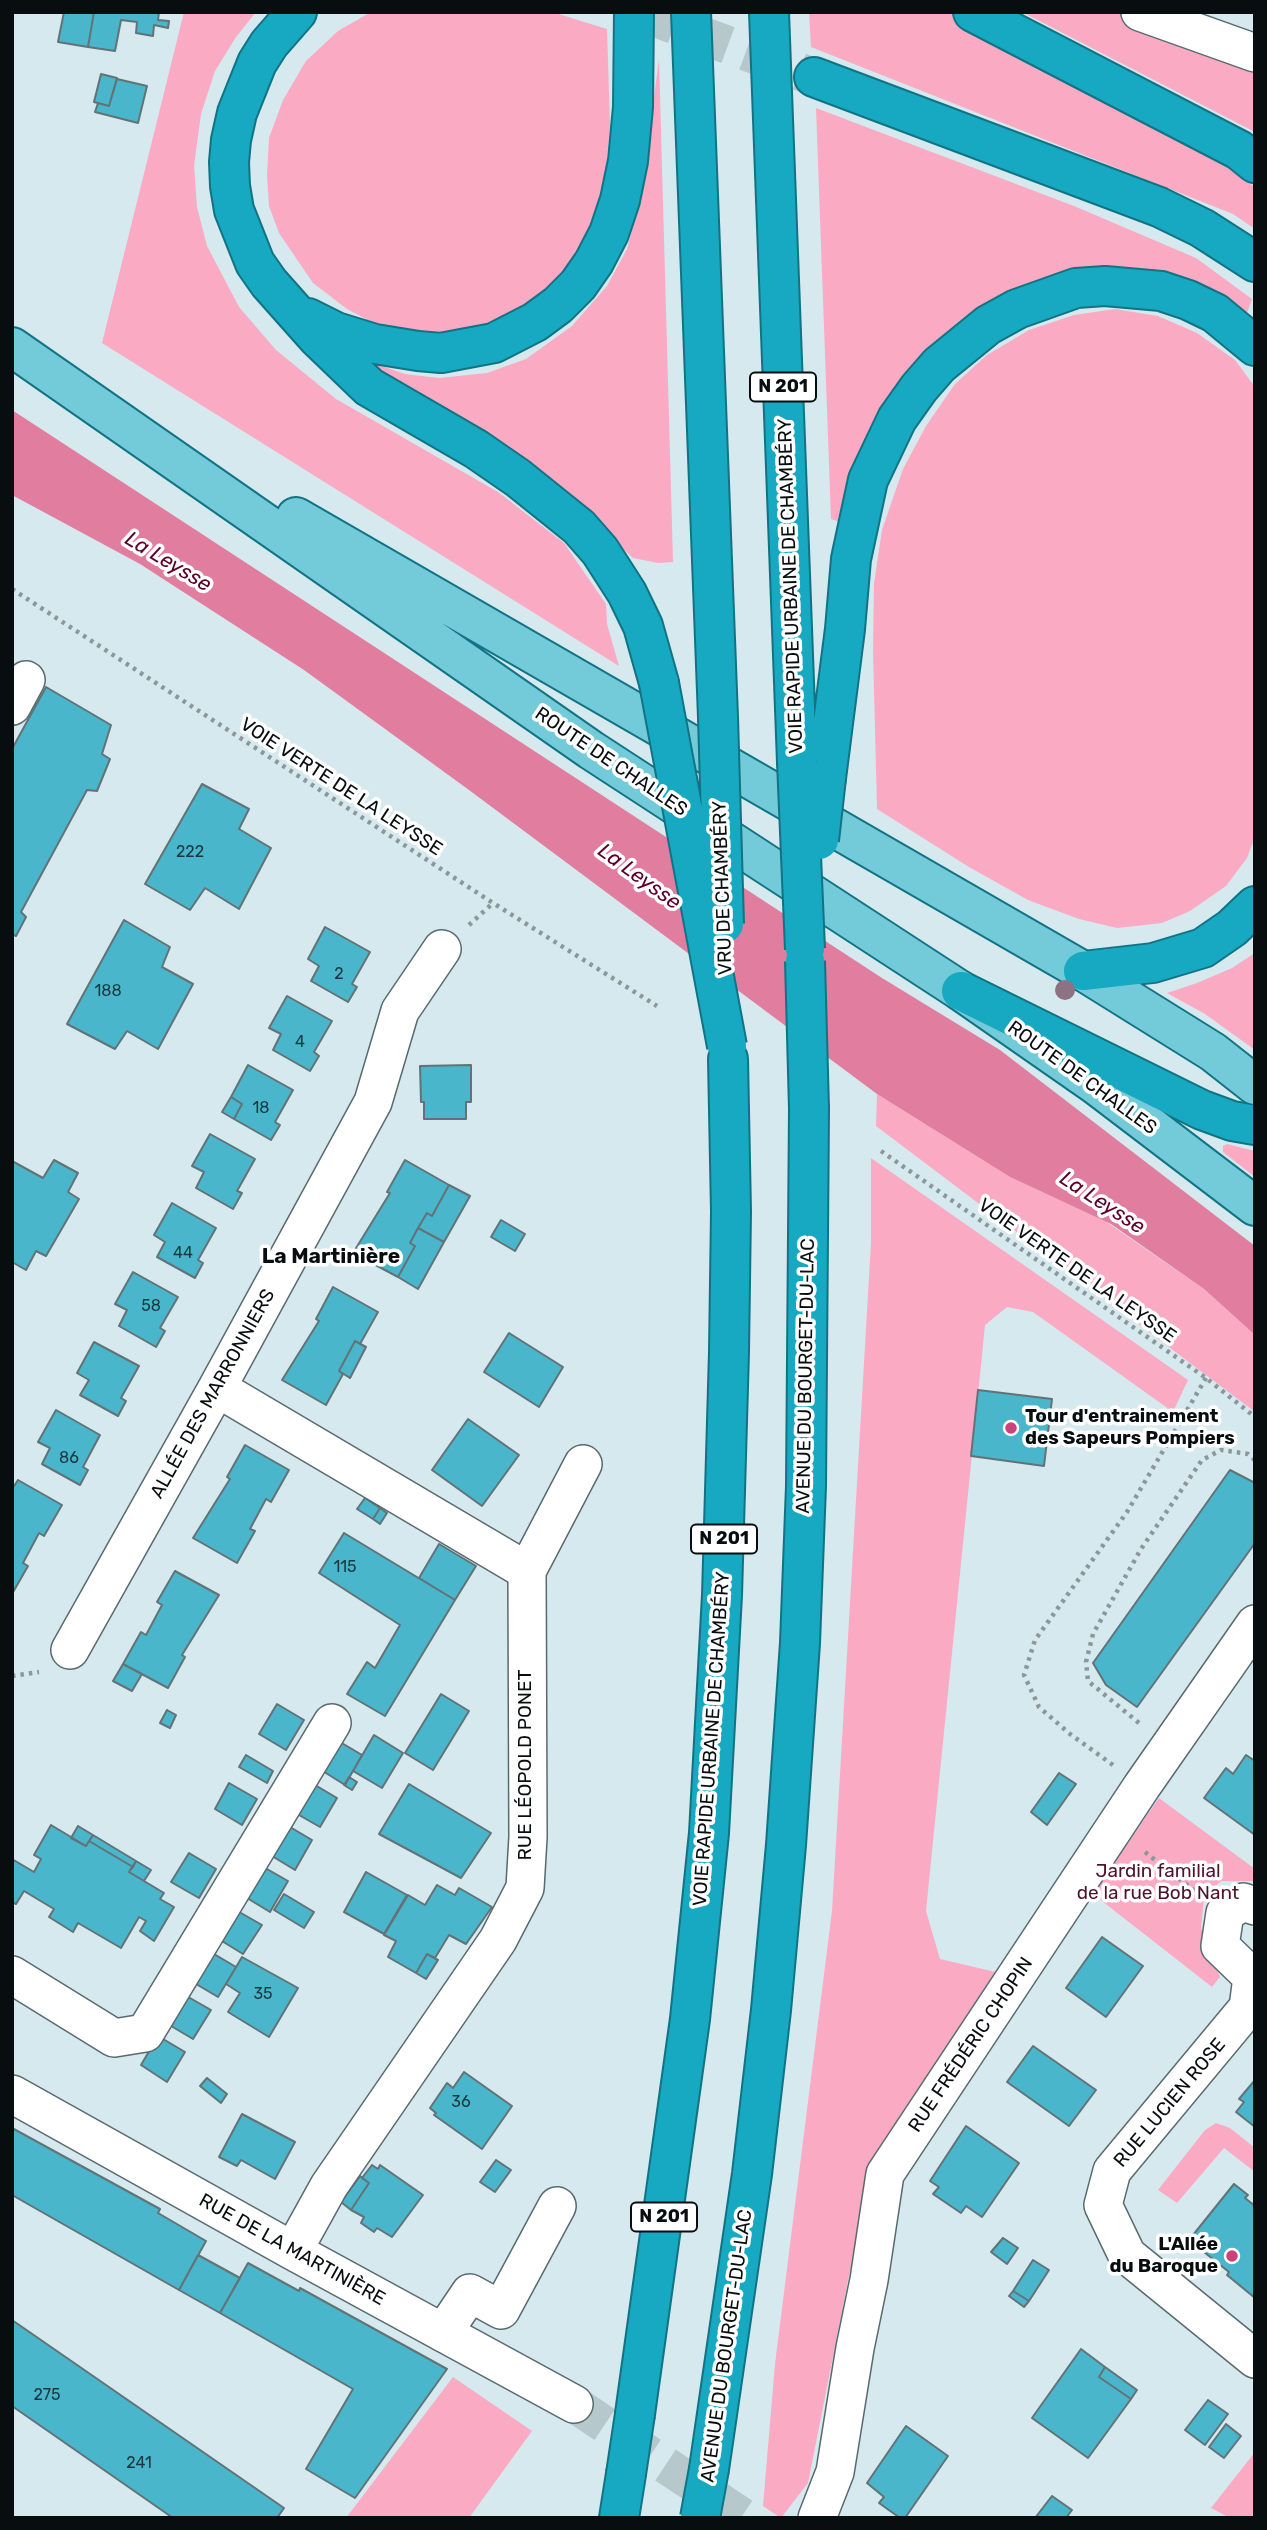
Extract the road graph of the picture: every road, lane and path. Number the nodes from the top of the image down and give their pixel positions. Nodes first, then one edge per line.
1 (297, 12) edge
2 (634, 12) edge
3 (691, 12) edge
4 (769, 12) edge
5 (973, 12) edge
6 (1140, 12) edge
7 (1255, 53) edge
8 (814, 77) tunnel mouth
9 (1255, 163) edge
10 (1255, 262) edge
11 (288, 305) junction
12 (1255, 346) edge
13 (12, 347) edge
14 (72, 388) junction
15 (12, 589) edge
16 (812, 770) junction
17 (1255, 906) edge
18 (442, 949) dead end
19 (1083, 971) junction
20 (961, 991) junction
21 (657, 1006) dead end
22 (728, 1052) junction
23 (1255, 1085) edge
24 (1255, 1125) edge
25 (881, 1151) dead end
26 (1255, 1206) edge
27 (1206, 1378) junction
28 (217, 1388) junction
29 (1255, 1417) edge
30 (1255, 1461) edge
31 (583, 1464) dead end
32 (527, 1570) junction
33 (1255, 1624) edge
34 (70, 1650) dead end
35 (332, 1723) dead end
36 (1170, 1745) junction
37 (1142, 1786) junction
38 (1114, 1829) junction
39 (1240, 1910) edge
40 (12, 1975) edge
41 (1251, 2003) edge
42 (12, 2094) edge
43 (557, 2206) dead end
44 (293, 2251) junction
45 (443, 2333) junction
46 (1255, 2359) edge
47 (574, 2404) tunnel mouth
48 (619, 2518) edge
49 (700, 2518) edge
50 (817, 2518) edge

1 - 11 highway
2 - 11 highway
3 - 22 highway, VRU DE CHAMBÉRY / N 201, bridge
4 - 16 highway, VOIE RAPIDE URBAINE DE CHAMBÉRY / N 201
5 - 9 highway
6 - 7 street
8 - 10 highway
11 - 22 highway, bridge
12 - 16 highway
13 - 14 main road, ROUTE DE CHALLES
14 - 19 main road, ROUTE DE CHALLES
14 - 20 main road, ROUTE DE CHALLES
15 - 21 path, VOIE VERTE DE LA LEYSSE
16 - 49 highway, AVENUE DU BOURGET-DU-LAC, bridge
17 - 19 highway
18 - 28 street, ALLÉE DES MARRONNIERS
19 - 23 main road, ROUTE DE CHALLES
20 - 24 highway
20 - 26 main road, ROUTE DE CHALLES
22 - 48 highway, VOIE RAPIDE URBAINE DE CHAMBÉRY / N 201, bridge
25 - 27 path, VOIE VERTE DE LA LEYSSE
27 - 29 path, VOIE VERTE DE LA LEYSSE
27 - 37 path
28 - 32 street
28 - 34 street, ALLÉE DES MARRONNIERS
30 - 36 path
31 - 32 street
32 - 44 street, RUE LÉOPOLD PONET
33 - 36 street, RUE FRÉDÉRIC CHOPIN
35 - 40 street
36 - 37 street, RUE FRÉDÉRIC CHOPIN
37 - 38 street, RUE FRÉDÉRIC CHOPIN
38 - 39 path
38 - 50 street, RUE FRÉDÉRIC CHOPIN
39 - 41 street
41 - 46 street, RUE LUCIEN ROSE
42 - 44 street, RUE DE LA MARTINIÈRE
43 - 45 street
44 - 45 street, RUE DE LA MARTINIÈRE
45 - 47 street, RUE DE LA MARTINIÈRE

